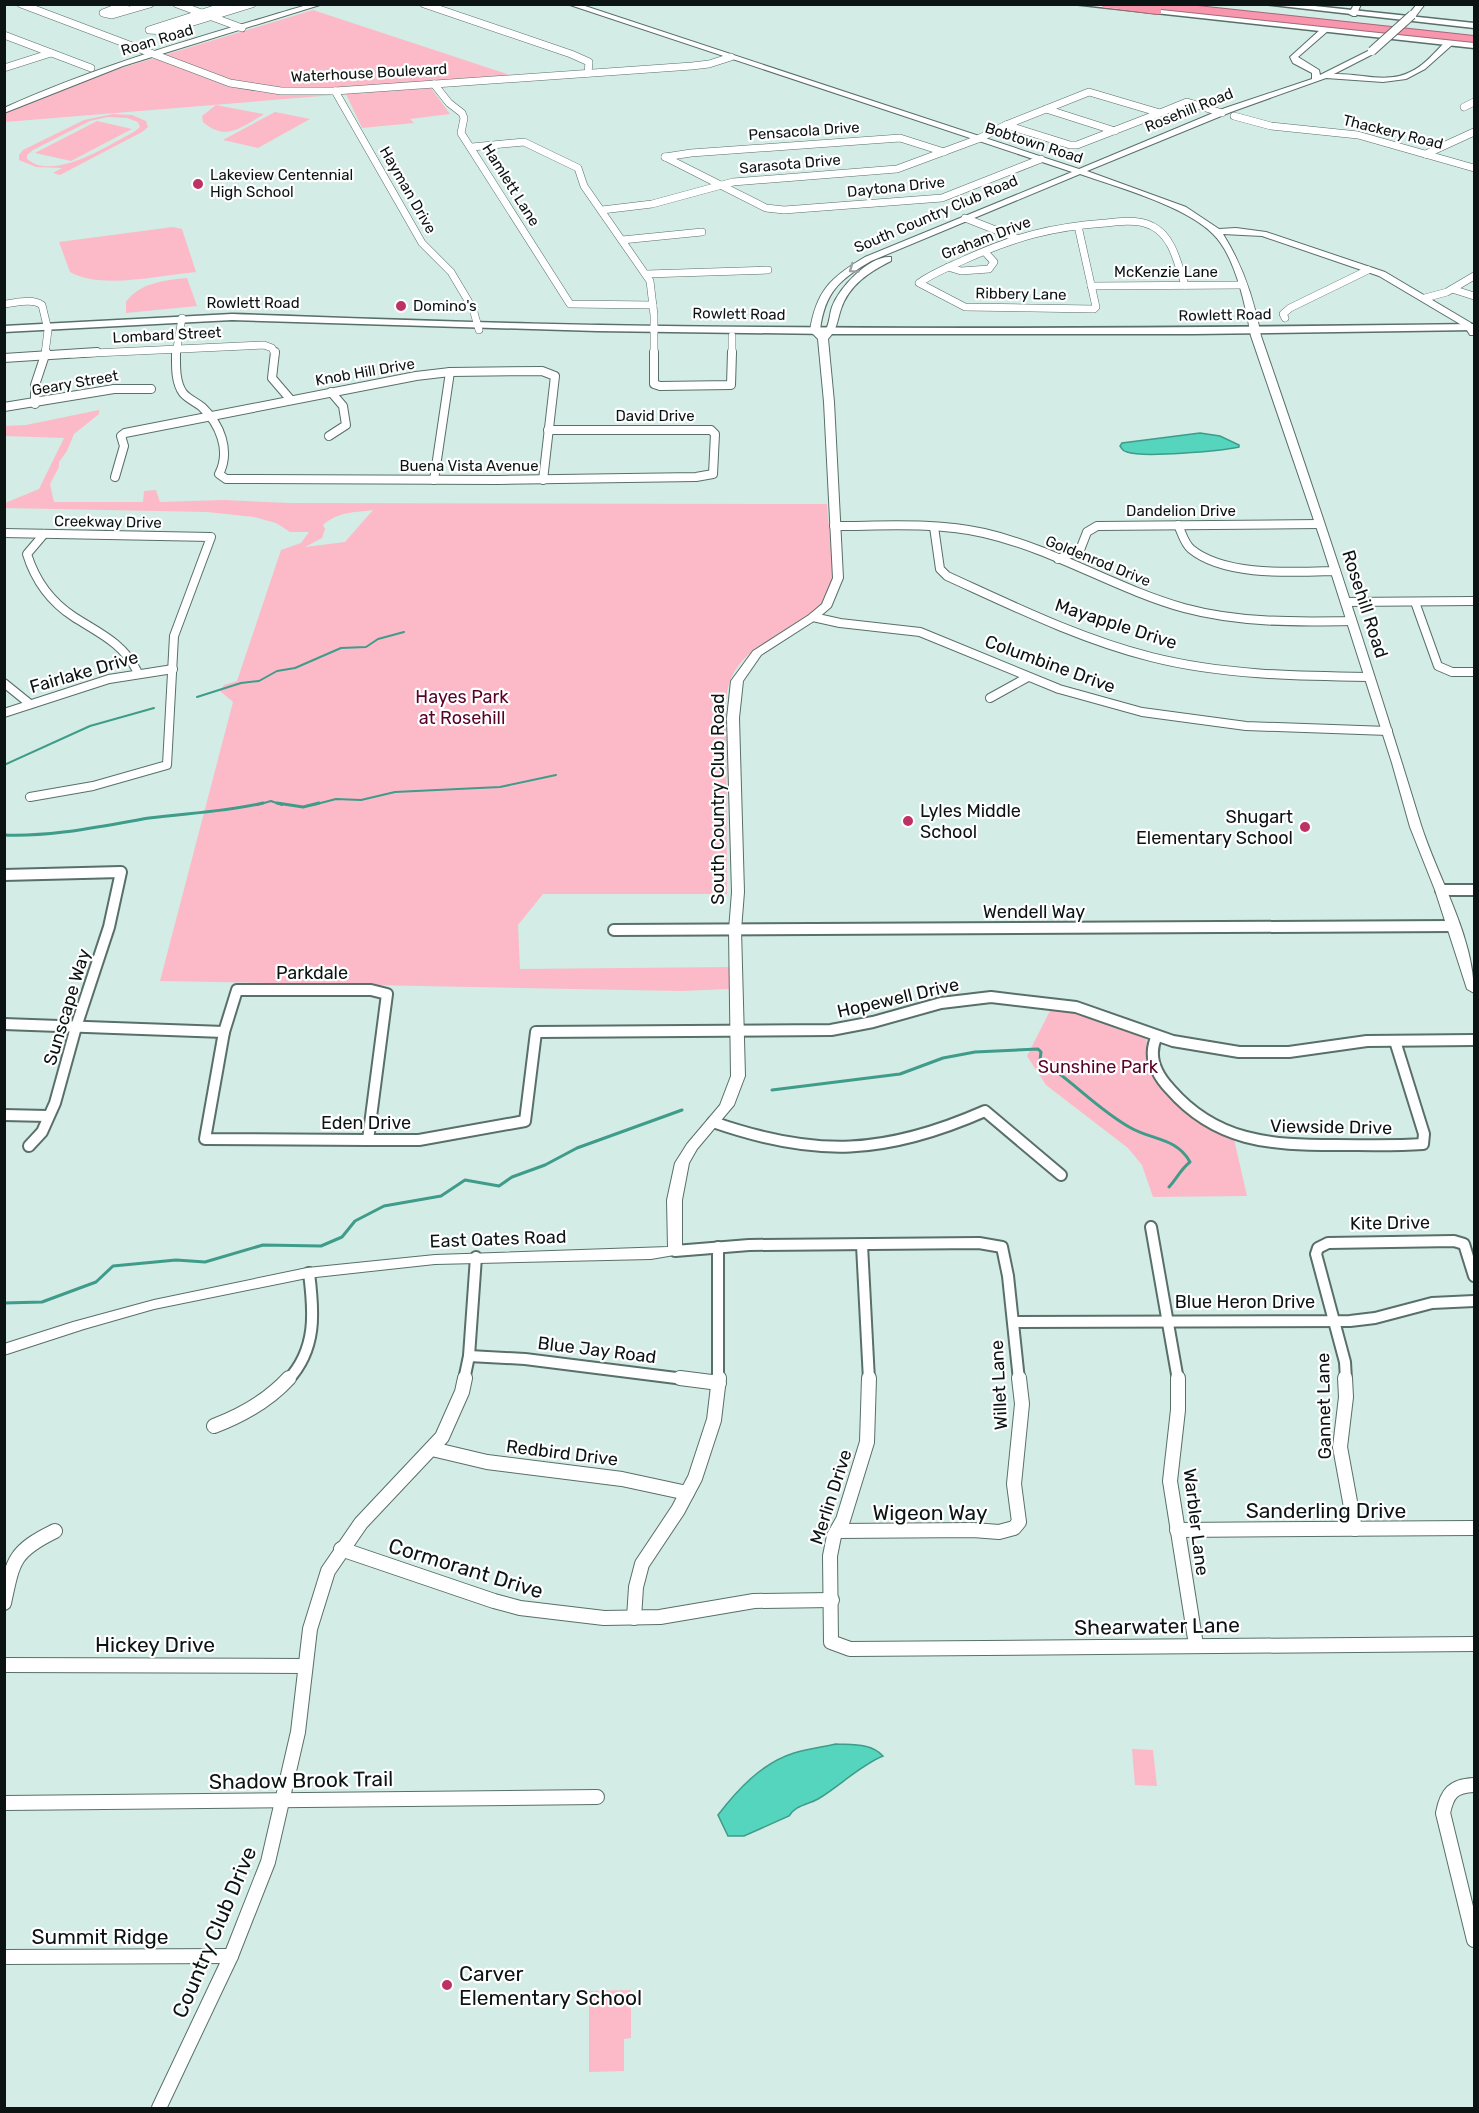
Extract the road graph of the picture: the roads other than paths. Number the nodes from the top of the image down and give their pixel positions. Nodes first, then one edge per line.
1 (21, 4) edge
2 (43, 4) edge
3 (126, 4) edge
4 (150, 4) edge
5 (177, 4) edge
6 (230, 4) edge
7 (252, 4) edge
8 (301, 4) edge
9 (320, 4) edge
10 (424, 4) edge
11 (570, 4) edge
12 (1077, 4) edge
13 (1103, 4) edge
14 (1144, 4) edge
15 (1206, 4) edge
16 (1258, 4) edge
17 (1268, 4) edge
18 (1358, 4) edge
19 (1422, 4) edge
20 (30, 8) junction
21 (1308, 9) junction
22 (201, 13) junction
23 (1353, 14) junction
24 (212, 17) junction
25 (1210, 18) junction
26 (1412, 18) junction
27 (233, 25) junction
28 (1474, 26) edge
29 (242, 28) junction
30 (1325, 30) junction
31 (1474, 33) edge
32 (4, 35) edge
33 (14, 38) junction
34 (1474, 39) edge
35 (4, 41) edge
36 (1449, 43) junction
37 (1474, 46) edge
38 (51, 53) junction
39 (150, 53) junction
40 (731, 57) junction
41 (1354, 62) junction
42 (1302, 64) junction
43 (4, 68) edge
44 (91, 68) junction
45 (588, 73) junction
46 (1373, 78) junction
47 (1313, 81) junction
48 (434, 84) junction
49 (335, 91) junction
50 (4, 101) edge
51 (1474, 102) edge
52 (1046, 109) junction
53 (4, 111) edge
54 (1474, 111) edge
55 (1160, 113) junction
56 (1222, 113) junction
57 (1234, 116) junction
58 (1005, 125) junction
59 (1115, 131) junction
60 (1474, 132) edge
61 (978, 139) junction
62 (472, 147) junction
63 (944, 152) junction
64 (1426, 154) junction
65 (665, 157) joint
66 (1041, 159) junction
67 (1474, 168) edge
68 (1080, 172) junction
69 (1093, 176) junction
70 (721, 186) junction
71 (602, 210) junction
72 (965, 218) junction
73 (977, 223) junction
74 (1078, 226) junction
75 (702, 232) dead end
76 (1217, 232) junction
77 (1016, 238) junction
78 (622, 240) junction
79 (884, 251) junction
80 (985, 252) junction
81 (896, 256) junction
82 (948, 267) junction
83 (768, 270) dead end
84 (1368, 270) junction
85 (647, 274) junction
86 (1474, 276) edge
87 (919, 283) joint
88 (1185, 285) junction
89 (1242, 285) junction
90 (1091, 286) junction
91 (1452, 288) junction
92 (1474, 296) edge
93 (1425, 298) junction
94 (4, 303) edge
95 (653, 305) junction
96 (1285, 318) dead end
97 (181, 322) junction
98 (479, 327) junction
99 (4, 329) edge
100 (47, 330) junction
101 (1473, 330) edge
102 (654, 332) junction
103 (823, 333) junction
104 (1256, 333) junction
105 (4, 336) edge
106 (732, 336) junction
107 (177, 348) junction
108 (46, 356) junction
109 (4, 358) edge
110 (450, 372) junction
111 (151, 389) dead end
112 (331, 392) junction
113 (290, 399) junction
114 (36, 404) junction
115 (4, 407) edge
116 (208, 416) junction
117 (548, 429) junction
118 (329, 436) dead end
119 (708, 476) joint
120 (115, 477) dead end
121 (434, 480) junction
122 (543, 480) junction
123 (1320, 524) junction
124 (1178, 525) junction
125 (834, 526) junction
126 (934, 527) junction
127 (4, 533) edge
128 (44, 534) junction
129 (1058, 559) junction
130 (1336, 572) junction
131 (1346, 602) junction
132 (1415, 602) junction
133 (1474, 602) edge
134 (813, 617) junction
135 (1352, 621) junction
136 (173, 669) junction
137 (137, 671) junction
138 (1474, 672) edge
139 (1369, 676) junction
140 (1028, 677) junction
141 (4, 683) edge
142 (990, 698) dead end
143 (30, 704) junction
144 (4, 713) edge
145 (1388, 731) junction
146 (30, 797) dead end
147 (4, 875) edge
148 (1441, 890) junction
149 (1474, 890) edge
150 (1454, 926) junction
151 (614, 930) dead end
152 (735, 930) junction
153 (1470, 963) edge
154 (1474, 989) edge
155 (4, 1024) edge
156 (76, 1027) junction
157 (224, 1032) junction
158 (738, 1032) junction
159 (1157, 1036) junction
160 (1474, 1040) edge
161 (1395, 1041) junction
162 (4, 1115) edge
163 (48, 1116) junction
164 (525, 1121) joint
165 (713, 1122) junction
166 (368, 1140) junction
167 (29, 1146) dead end
168 (1061, 1175) dead end
169 (1151, 1227) dead end
170 (862, 1245) junction
171 (718, 1247) junction
172 (1002, 1247) joint
173 (1318, 1248) joint
174 (675, 1251) junction
175 (476, 1257) junction
176 (309, 1273) junction
177 (1474, 1276) edge
178 (1474, 1301) edge
179 (1335, 1320) junction
180 (1167, 1321) junction
181 (1013, 1322) junction
182 (4, 1350) edge
183 (469, 1356) junction
184 (719, 1383) junction
185 (214, 1426) dead end
186 (432, 1449) junction
187 (687, 1493) junction
188 (1019, 1522) joint
189 (1474, 1528) edge
190 (1355, 1529) junction
191 (1177, 1530) junction
192 (55, 1531) dead end
193 (837, 1531) junction
194 (341, 1549) junction
195 (832, 1600) junction
196 (4, 1603) edge
197 (634, 1618) junction
198 (1474, 1644) edge
199 (841, 1645) joint
200 (1196, 1645) junction
201 (4, 1665) edge
202 (305, 1666) junction
203 (1474, 1785) edge
204 (597, 1797) dead end
205 (284, 1801) junction
206 (4, 1803) edge
207 (1474, 1940) edge
208 (231, 1956) junction
209 (4, 1957) edge
210 (159, 2109) edge

1 - 20 street, Waterhouse Boulevard
2 - 20 street
3 - 4 street
5 - 22 street
6 - 22 street
7 - 24 street
8 - 27 street, Roan Road
9 - 29 street, Roan Road
10 - 45 street
11 - 40 street, Bobtown Road
12 - 25 main road
13 - 25 highway
14 - 34 highway
15 - 31 highway
16 - 21 highway
17 - 21 main road
18 - 23 street
19 - 26 street, Rosehill Road
20 - 39 street, Waterhouse Boulevard
21 - 23 main road
22 - 24 street
22 - 24 street
23 - 26 main road
24 - 27 street
25 - 30 main road
26 - 28 main road
26 - 41 street, Rosehill Road, bridge
27 - 29 street
27 - 39 street, Roan Road
29 - 39 street, Roan Road
30 - 36 main road
30 - 42 street
32 - 33 street
33 - 35 street
33 - 38 street
36 - 37 main road
36 - 46 street
38 - 43 street
38 - 44 street
39 - 44 street, Roan Road
39 - 49 street, Waterhouse Boulevard
39 - 53 street, Roan Road
40 - 45 street, Waterhouse Boulevard
40 - 61 street, Bobtown Road
41 - 42 street
41 - 46 street
41 - 47 street, Rosehill Road
42 - 47 street
44 - 50 street, Roan Road
45 - 48 street, Waterhouse Boulevard
46 - 47 street
47 - 56 street, Rosehill Road
47 - 57 street, Rosehill Road
48 - 49 street, Waterhouse Boulevard
48 - 62 street, Hamlett Lane
49 - 98 street, Hayman Drive
51 - 54 street
52 - 55 street, Sarasota Drive
52 - 58 street, Sarasota Drive
52 - 59 street
55 - 56 street
55 - 59 street
56 - 57 street
56 - 68 street, Rosehill Road
57 - 64 street, Thackery Road
57 - 69 street, Rosehill Road
58 - 59 street
58 - 61 street, Sarasota Drive
60 - 64 street
61 - 63 street, Sarasota Drive
61 - 66 street, Bobtown Road
62 - 71 street
62 - 95 street, Hamlett Lane
63 - 65 street, Pensacola Drive
63 - 70 street, Sarasota Drive
64 - 67 street, Thackery Road
65 - 70 street, Daytona Drive
66 - 68 street, Bobtown Road
66 - 70 street, Daytona Drive
68 - 69 street, Bobtown Road
68 - 72 street, South Country Club Road
69 - 73 street, South Country Club Road
69 - 76 street, Bobtown Road
70 - 71 street, Sarasota Drive
71 - 78 street
72 - 73 street
72 - 79 street, South Country Club Road
73 - 77 street
73 - 81 street, South Country Club Road
74 - 77 street, Graham Drive
74 - 88 street, Graham Drive
74 - 90 street
75 - 78 street
76 - 84 street
76 - 89 street, Rosehill Road
77 - 80 street, Graham Drive
78 - 85 street
79 - 81 street
79 -> 103 street, South Country Club Road
80 - 82 street, Graham Drive
80 - 82 street
81 - 103 street, South Country Club Road
82 - 87 street, Graham Drive
83 - 85 street
84 - 93 street
84 - 96 street
85 - 95 street
86 - 91 street
87 - 90 street, Ribbery Lane
88 - 89 street, McKenzie Lane
88 - 90 street, McKenzie Lane
89 - 104 street, Rosehill Road
91 - 92 street
91 - 93 street
93 - 101 street
94 - 100 street
95 - 102 street
97 - 98 main road, Rowlett Road
97 - 100 main road, Rowlett Road
97 - 107 street
98 - 102 main road, Rowlett Road
99 - 100 main road, Rowlett Road
100 - 105 main road, Rowlett Road
100 - 108 street
101 - 104 main road, Rowlett Road
102 - 103 main road, Rowlett Road
102 - 106 main road, Rowlett Road
102 - 106 street
103 - 104 main road, Rowlett Road
103 - 106 main road, Rowlett Road
103 - 125 street, South Country Club Road
104 - 123 street, Rosehill Road
107 - 108 street, Lombard Street
107 - 113 street, Lombard Street
107 - 116 street
108 - 109 street, Lombard Street
108 - 114 street
110 - 112 street, Knob Hill Drive
110 - 117 street, Knob Hill Drive
110 - 121 street
111 - 114 street, Geary Street
112 - 113 street, Knob Hill Drive
112 - 118 street
113 - 116 street, Knob Hill Drive
114 - 115 street, Geary Street
116 - 120 street, Knob Hill Drive
116 - 121 street, Buena Vista Avenue
117 - 119 street, David Drive
117 - 122 street, Knob Hill Drive
119 - 122 street, Buena Vista Avenue
121 - 122 street, Buena Vista Avenue
123 - 124 street, Dandelion Drive
123 - 130 street, Rosehill Road
124 - 129 street, Dandelion Drive
124 - 130 street
125 - 126 street, Goldenrod Drive
125 - 134 street, South Country Club Road
126 - 129 street, Goldenrod Drive
126 - 139 street, Mayapple Drive
127 - 128 street, Creekway Drive
128 - 136 street, Creekway Drive
128 - 137 street
129 - 135 street, Goldenrod Drive
130 - 131 street, Rosehill Road
131 - 132 street
131 - 135 street, Rosehill Road
132 - 133 street
132 - 138 street
134 - 140 street, Columbine Drive
134 - 152 street, South Country Club Road
135 - 139 street, Rosehill Road
136 - 137 street, Fairlake Drive
136 - 146 street
137 - 143 street, Fairlake Drive
139 - 145 street, Rosehill Road
140 - 142 street
140 - 145 street, Columbine Drive
141 - 143 street
143 - 144 street, Fairlake Drive
145 - 148 street, Rosehill Road
147 - 156 street, Sunscape Way
148 - 149 street
148 - 150 street, Rosehill Road
150 - 152 street, Wendell Way
150 - 153 street, Rosehill Road
151 - 152 street, Wendell Way
152 - 158 street, South Country Club Road
153 - 154 street, Rosehill Road
155 - 156 street
156 - 157 street
156 - 163 street, Sunscape Way
157 - 166 street, Eden Drive
157 - 166 street, Parkdale
158 - 159 street, Hopewell Drive
158 - 164 street, Hopewell Drive
158 - 165 street, South Country Club Road
159 - 161 street, Hopewell Drive
159 - 161 street, Viewside Drive
160 - 161 street, Hopewell Drive
162 - 163 street
163 - 167 street, Sunscape Way
164 - 166 street, Eden Drive
165 - 168 street
165 - 174 street, South Country Club Road
169 - 180 street, Warbler Lane
170 - 171 street, East Oates Road
170 - 172 street, East Oates Road
170 - 193 street, Merlin Drive
171 - 174 street, East Oates Road
171 - 184 street
172 - 181 street, Willet Lane
173 - 177 street, Kite Drive
173 - 179 street, Gannet Lane
174 - 175 street, East Oates Road
175 - 176 street, East Oates Road
175 - 183 street
176 - 182 street, East Oates Road
176 - 185 street
178 - 179 street, Blue Heron Drive
179 - 180 street, Blue Heron Drive
179 - 190 street, Gannet Lane
180 - 181 street, Blue Heron Drive
180 - 191 street, Warbler Lane
181 - 188 street, Willet Lane
183 - 184 street, Blue Jay Road
183 - 186 street
184 - 187 street
186 - 187 street, Redbird Drive
186 - 194 street
187 - 197 street
188 - 193 street, Wigeon Way
189 - 190 street, Sanderling Drive
190 - 191 street, Sanderling Drive
191 - 200 street, Warbler Lane
192 - 196 street
193 - 195 street, Merlin Drive
194 - 197 street, Cormorant Drive
194 - 202 street
195 - 197 street, Cormorant Drive
195 - 199 street, Merlin Drive
198 - 200 street, Shearwater Lane
199 - 200 street, Shearwater Lane
201 - 202 street, Hickey Drive
202 - 205 street, Country Club Drive
203 - 207 street
204 - 205 street, Shadow Brook Trail
205 - 206 street, Shadow Brook Trail
205 - 208 street, Country Club Drive
208 - 209 street, Summit Ridge
208 - 210 street, Country Club Drive

